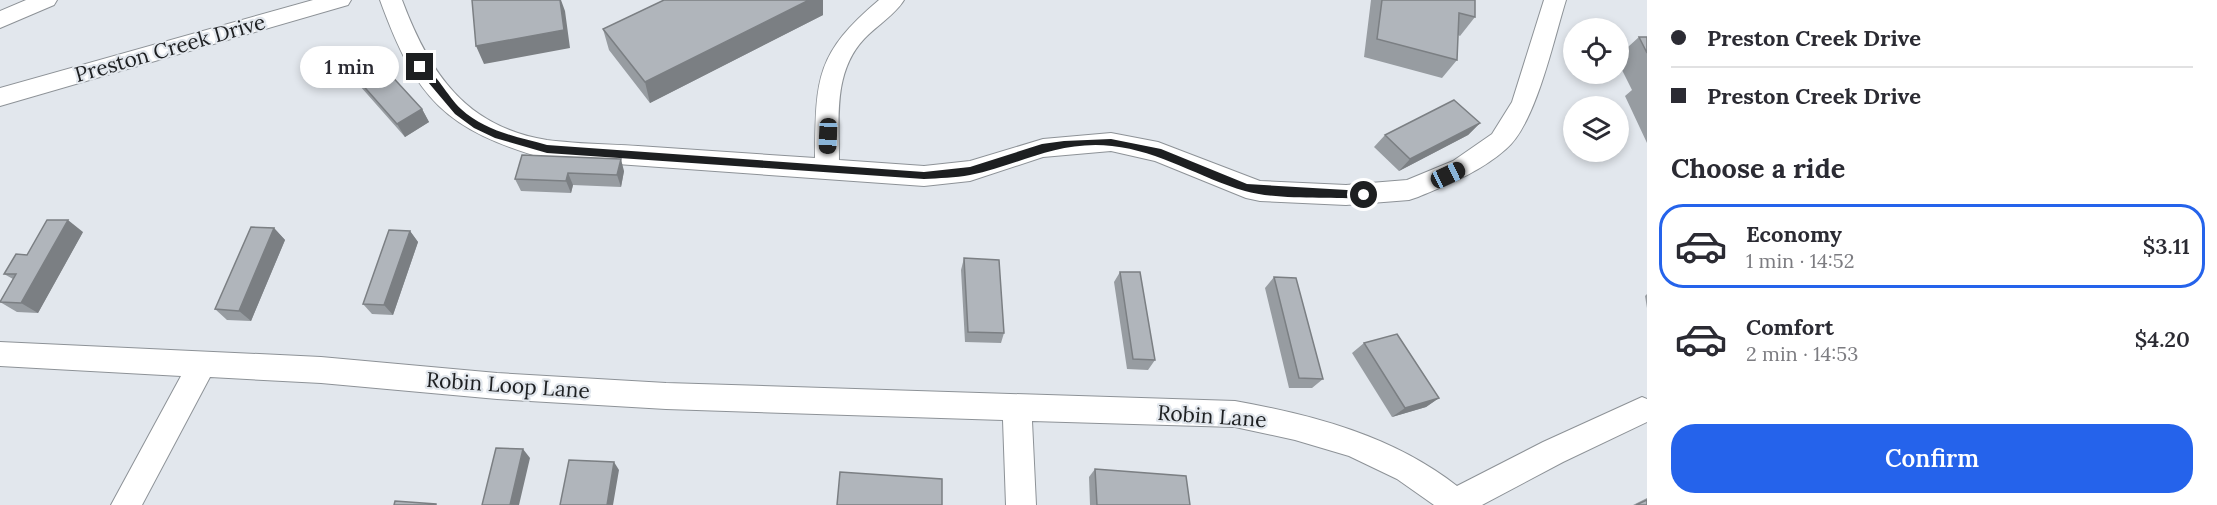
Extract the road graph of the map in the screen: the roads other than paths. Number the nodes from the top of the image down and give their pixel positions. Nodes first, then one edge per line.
1 (46, 0) edge
2 (340, 0) edge
3 (391, 0) edge
4 (893, 0) edge
5 (1555, 0) edge
6 (0, 20) edge
7 (0, 97) edge
8 (826, 168) junction
9 (0, 354) edge
10 (203, 363) junction
11 (1017, 407) junction
12 (1642, 410) dead end
13 (1456, 504) edge
14 (126, 505) edge
15 (1021, 505) edge

1 - 6 street
2 - 7 street, Preston Creek Drive
3 - 8 street
4 - 8 street
5 - 8 street
9 - 10 street, Robin Loop Lane
10 - 11 street, Robin Loop Lane
10 - 14 street
11 - 13 street, Robin Lane
11 - 15 street
12 - 13 street

